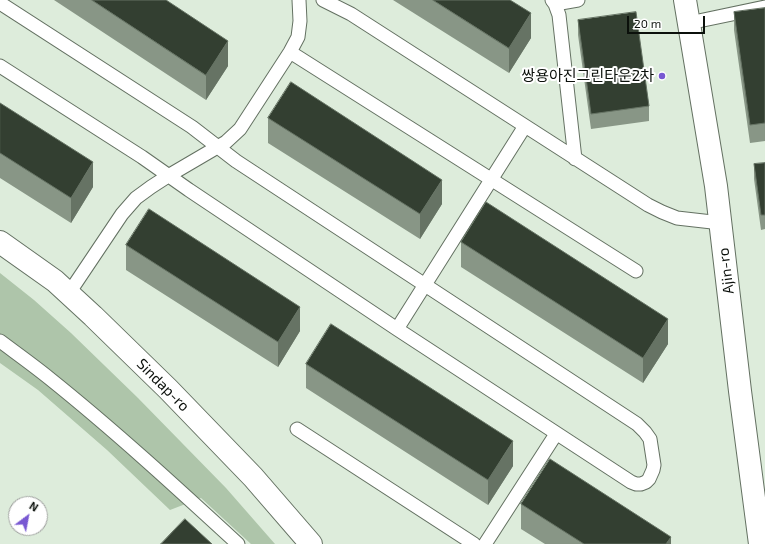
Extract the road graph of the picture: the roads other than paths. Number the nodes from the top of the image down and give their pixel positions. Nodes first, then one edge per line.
1 (299, 0) edge
2 (322, 0) edge
3 (578, 0) edge
4 (685, 0) edge
5 (554, 2) edge
6 (0, 3) edge
7 (765, 7) edge
8 (689, 23) junction
9 (290, 52) junction
10 (0, 66) edge
11 (526, 126) junction
12 (218, 147) junction
13 (575, 159) junction
14 (168, 176) junction
15 (492, 180) junction
16 (721, 223) junction
17 (0, 242) edge
18 (636, 271) dead end
19 (425, 285) junction
20 (69, 293) junction
21 (396, 329) junction
22 (0, 341) edge
23 (297, 430) dead end
24 (556, 434) junction
25 (238, 544) edge
26 (311, 544) edge
27 (474, 544) edge
28 (485, 544) edge
29 (760, 544) edge

1 - 9 lane
2 - 11 lane
3 - 5 lane
4 - 8 street, Ajin-ro
5 - 13 lane
6 - 12 lane
7 - 8 lane
8 - 16 street, Ajin-ro
9 - 12 lane
9 - 15 lane
10 - 14 lane
11 - 13 lane
11 - 15 lane
12 - 14 lane
12 - 19 lane
13 - 16 lane
14 - 20 lane
14 - 21 lane
15 - 18 lane
15 - 19 lane
16 - 29 street, Ajin-ro
17 - 20 street, Sindap-ro
19 - 21 lane
19 - 24 lane
20 - 26 street, Sindap-ro
21 - 24 lane
22 - 25 lane
23 - 27 lane
24 - 28 lane

